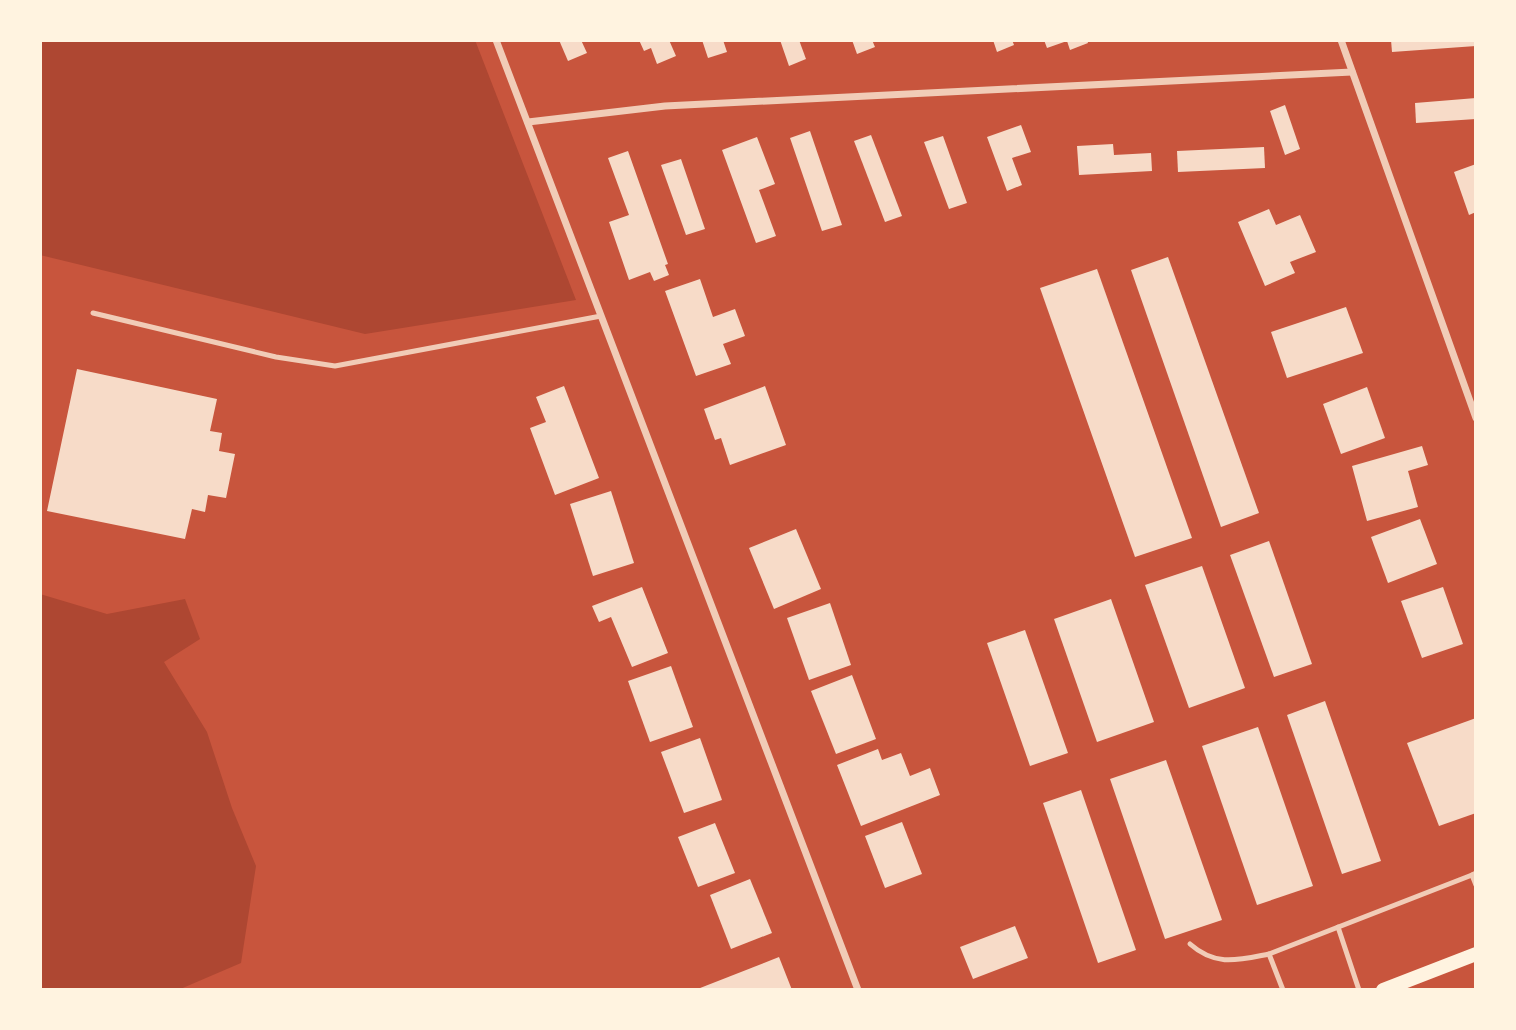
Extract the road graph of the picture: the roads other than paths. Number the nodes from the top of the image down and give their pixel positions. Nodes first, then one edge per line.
1 (496, 40) edge
2 (1341, 40) edge
3 (1352, 72) junction
4 (528, 122) junction
5 (93, 313) dead end
6 (601, 316) junction
7 (1476, 418) edge
8 (1474, 874) edge
9 (1476, 885) edge
10 (1338, 928) junction
11 (1190, 944) dead end
12 (1269, 954) junction
13 (1476, 954) edge
14 (858, 990) edge
15 (1283, 990) edge
16 (1359, 990) edge
17 (1383, 990) edge

1 - 4 street
2 - 3 street
3 - 4 street
3 - 7 street
4 - 6 street
5 - 6 lane
6 - 14 street
8 - 9 lane
8 - 10 lane
10 - 12 lane
10 - 16 lane
11 - 12 lane
12 - 15 lane
13 - 17 main road

